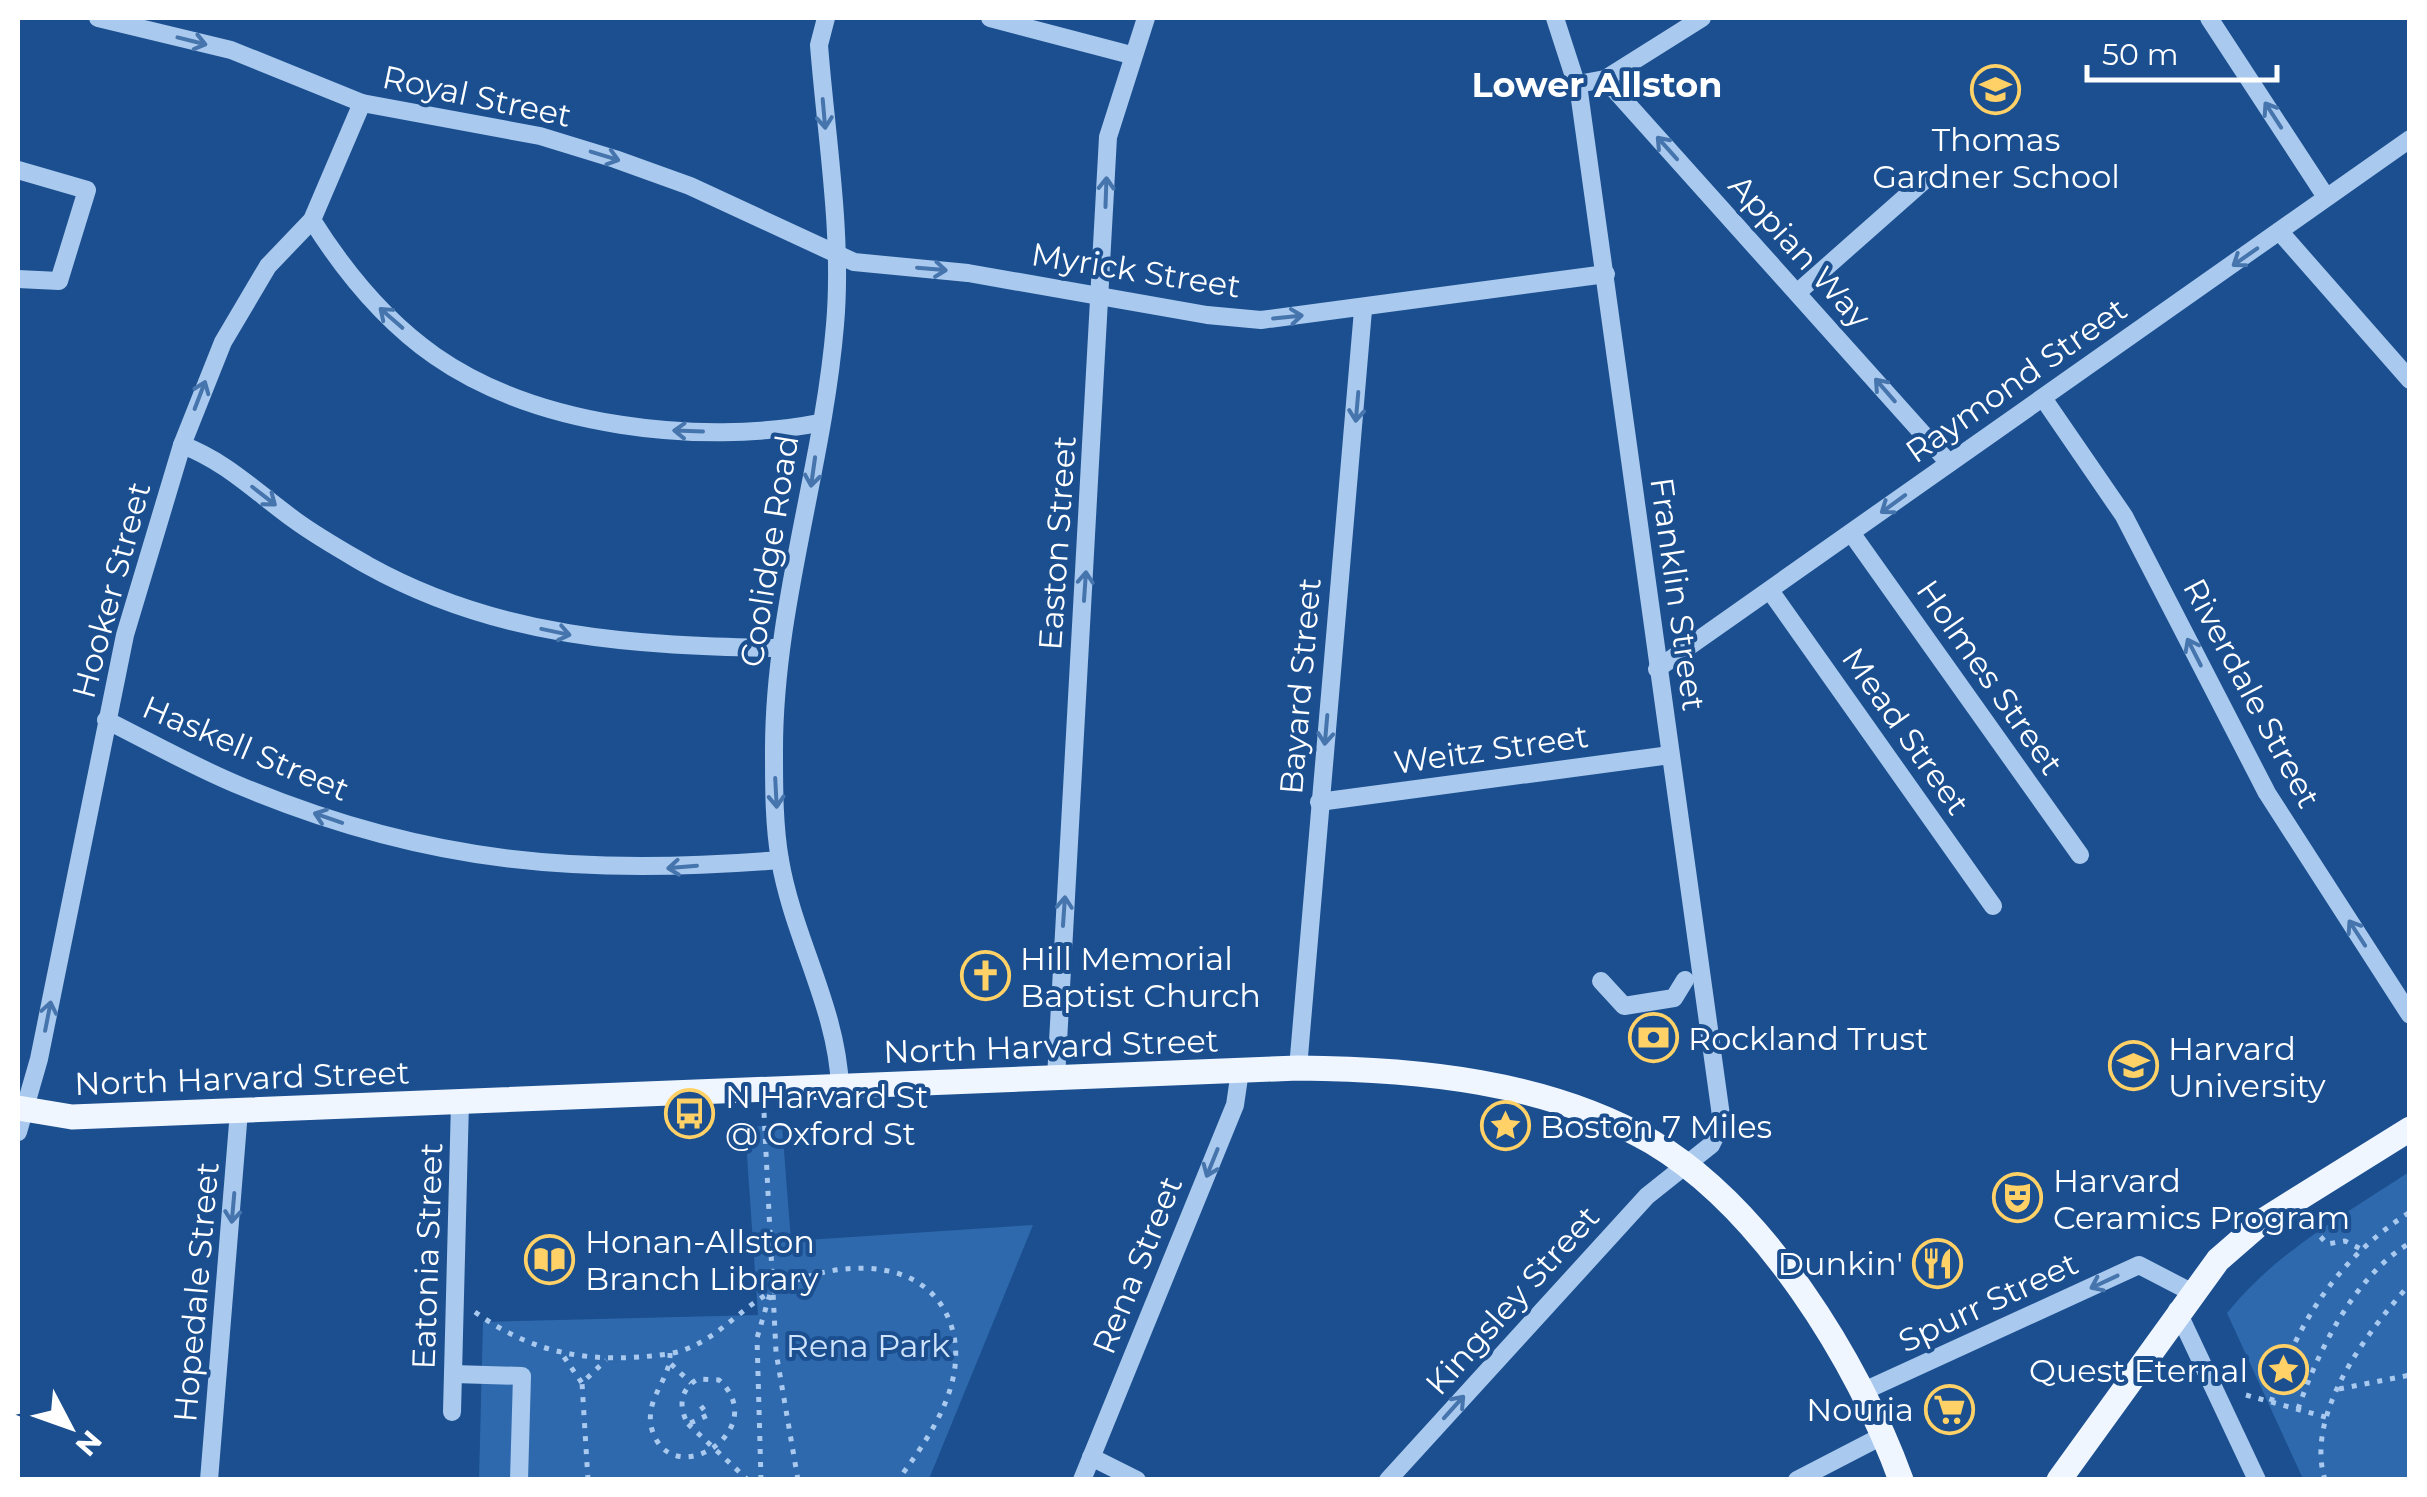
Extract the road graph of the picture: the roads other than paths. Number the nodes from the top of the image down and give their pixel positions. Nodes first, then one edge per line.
1 (98, 18) edge
2 (826, 18) edge
3 (990, 18) edge
4 (1146, 18) edge
5 (1555, 18) edge
6 (1702, 18) edge
7 (2209, 18) edge
8 (1132, 55) junction
9 (1605, 80) junction
10 (1578, 84) junction
11 (362, 102) junction
12 (2410, 139) edge
13 (18, 170) edge
14 (1928, 178) dead end
15 (2326, 197) junction
16 (312, 220) junction
17 (2280, 232) junction
18 (836, 256) junction
19 (1606, 274) junction
20 (18, 279) edge
21 (1798, 292) junction
22 (1103, 296) junction
23 (1363, 310) junction
24 (2410, 380) edge
25 (2044, 398) junction
26 (819, 423) junction
27 (182, 444) junction
28 (1949, 463) junction
29 (1852, 534) junction
30 (1771, 592) junction
31 (781, 648) junction
32 (1657, 670) junction
33 (106, 720) junction
34 (1670, 755) junction
35 (1319, 802) junction
36 (2080, 855) dead end
37 (780, 860) junction
38 (1993, 906) dead end
39 (1601, 981) dead end
40 (1683, 983) dead end
41 (2410, 1015) edge
42 (1298, 1068) junction
43 (1240, 1071) junction
44 (1056, 1078) junction
45 (840, 1086) junction
46 (460, 1102) junction
47 (240, 1110) junction
48 (19, 1117) edge
49 (2410, 1129) edge
50 (1685, 1166) junction
51 (2184, 1301) junction
52 (454, 1374) junction
53 (1864, 1391) junction
54 (452, 1412) dead end
55 (1884, 1435) junction
56 (1091, 1457) junction
57 (210, 1480) edge
58 (519, 1480) edge
59 (1082, 1480) edge
60 (1137, 1480) edge
61 (1388, 1480) edge
62 (1797, 1480) edge
63 (1901, 1480) edge
64 (2059, 1480) edge
65 (2257, 1480) edge

1 -> 11 street, Royal Street
2 -> 18 street, Coolidge Road
3 - 8 street
4 - 8 street, Easton Street
5 - 10 street, Franklin Street
6 - 9 street
15 -> 7 street
22 -> 8 street, Easton Street
9 - 10 street
21 -> 9 street, Appian Way
10 - 19 street, Franklin Street
11 - 16 street, Hooker Street
11 -> 18 street, Royal Street
12 - 15 street, Raymond Street
13 - 20 street
14 - 21 street
15 - 17 street, Raymond Street
26 -> 16 street
27 -> 16 street, Hooker Street
17 - 24 street
17 -> 25 street, Raymond Street
18 -> 22 street, Myrick Street
18 - 26 street, Coolidge Road
19 - 23 street, Myrick Street
19 - 32 street, Franklin Street
28 -> 21 street, Appian Way
22 -> 23 street, Myrick Street
44 -> 22 street, Easton Street
23 -> 35 street, Bayard Street
25 - 28 street, Raymond Street
41 -> 25 street, Riverdale Street
26 -> 31 street, Coolidge Road
27 -> 31 street
27 - 33 street, Hooker Street
28 -> 29 street, Raymond Street
29 - 30 street, Raymond Street
29 - 36 street, Holmes Street
30 - 32 street, Raymond Street
30 - 38 street, Mead Street
31 -> 37 street, Coolidge Road
32 - 34 street, Franklin Street
37 -> 33 street, Haskell Street
48 -> 33 street, Hooker Street
34 - 35 street, Weitz Street
34 - 50 street, Franklin Street
35 - 42 street, Bayard Street
37 - 45 street, Coolidge Road
39 - 40 street
42 - 43 main road, North Harvard Street
42 - 50 main road, North Harvard Street
43 - 44 main road, North Harvard Street
43 -> 56 street, Rena Street
44 - 45 main road, North Harvard Street
45 - 46 main road, North Harvard Street
46 - 47 main road, North Harvard Street
46 - 52 street, Eatonia Street
47 - 48 main road, North Harvard Street
47 -> 57 street, Hopedale Street
49 - 51 main road
50 - 53 main road, North Harvard Street
61 -> 50 street, Kingsley Street
51 -> 53 street, Spurr Street
51 - 64 main road
51 - 65 street
52 - 54 street, Eatonia Street
52 - 58 street
53 - 55 main road, North Harvard Street
55 - 62 street
55 - 63 main road, North Harvard Street
56 - 59 street, Rena Street
56 - 60 street

